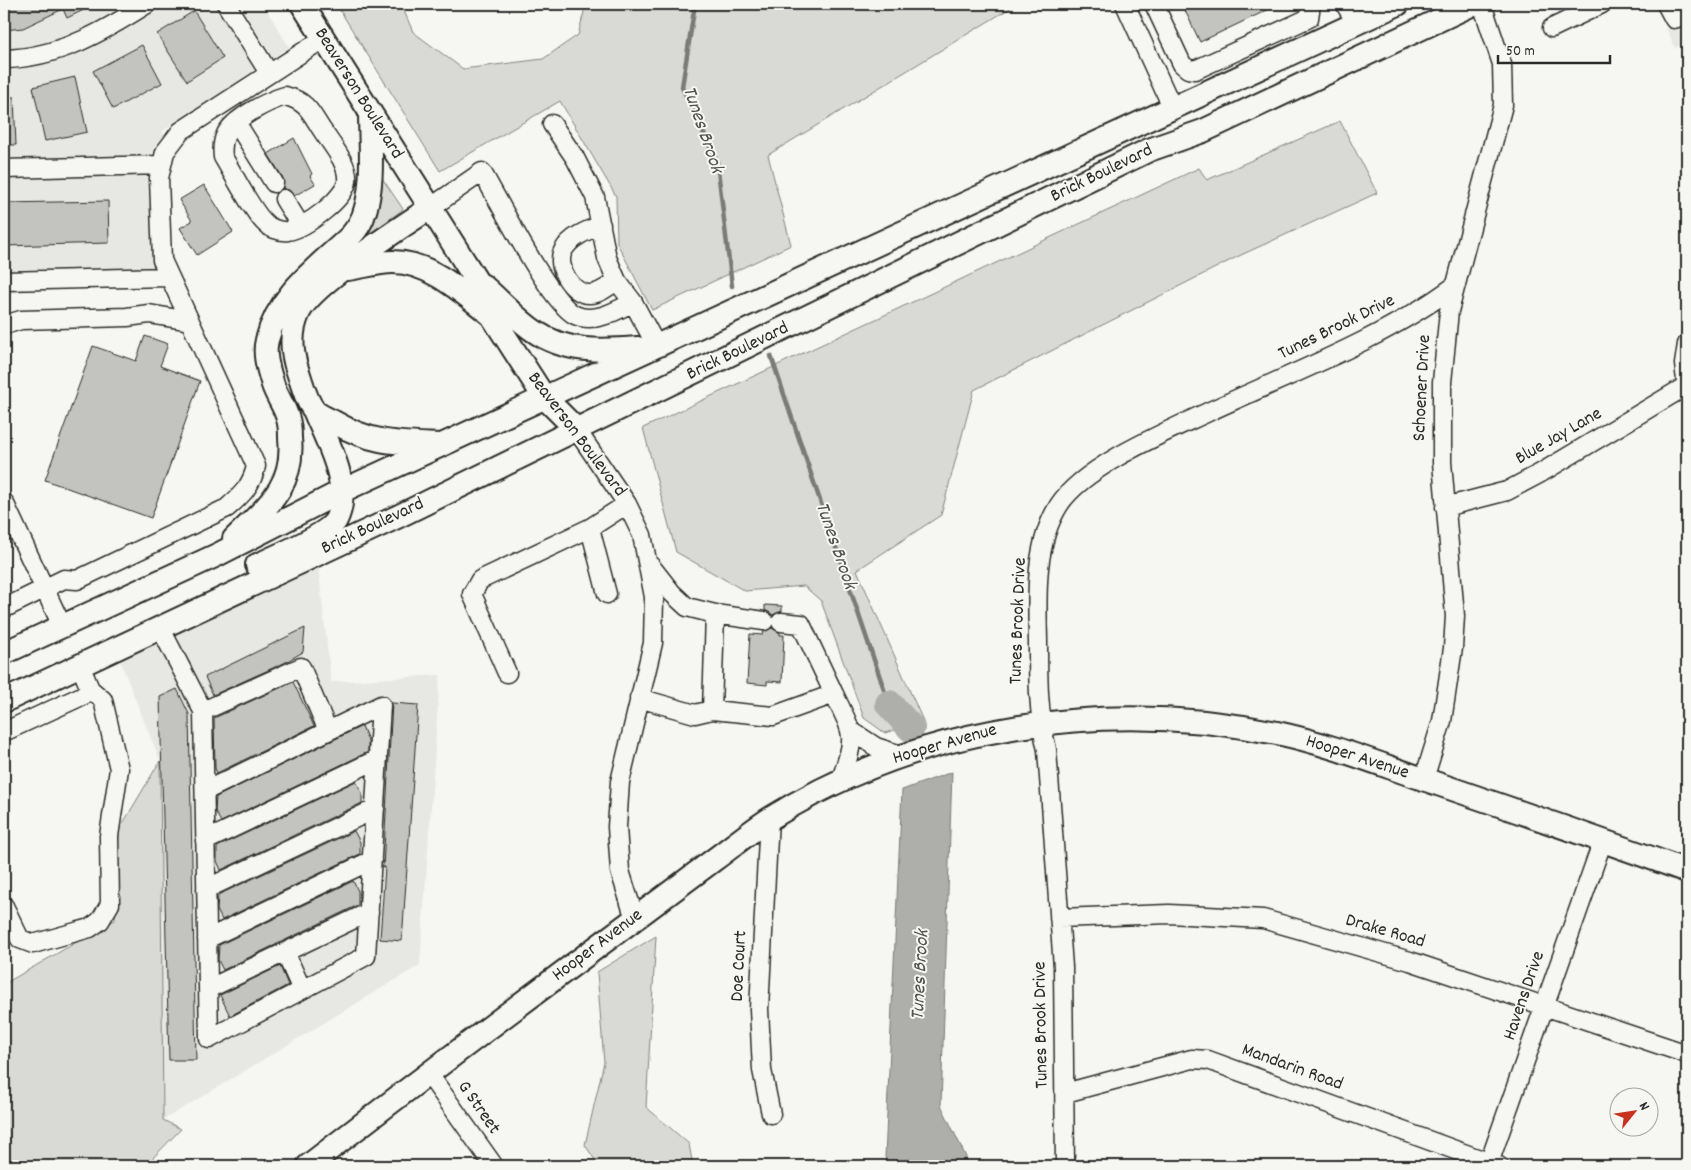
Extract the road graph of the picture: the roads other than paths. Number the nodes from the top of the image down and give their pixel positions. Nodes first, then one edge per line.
1 (147, 4) edge
2 (226, 4) edge
3 (302, 4) edge
4 (1125, 4) edge
5 (1154, 4) edge
6 (1312, 4) edge
7 (1345, 4) edge
8 (1398, 4) edge
9 (1473, 4) edge
10 (1482, 4) edge
11 (1602, 4) edge
12 (1666, 4) edge
13 (1687, 15) edge
14 (1356, 23) junction
15 (1552, 28) dead end
16 (323, 39) junction
17 (1260, 41) junction
18 (4, 59) edge
19 (1270, 64) junction
20 (269, 73) junction
21 (239, 92) junction
22 (1173, 109) junction
23 (252, 112) junction
24 (370, 112) junction
25 (236, 122) junction
26 (552, 124) dead end
27 (1149, 150) junction
28 (162, 165) junction
29 (4, 169) edge
30 (274, 183) dead end
31 (284, 200) dead end
32 (430, 208) junction
33 (300, 225) junction
34 (601, 225) junction
35 (344, 270) junction
36 (167, 277) junction
37 (567, 278) junction
38 (476, 280) junction
39 (4, 281) edge
40 (617, 281) junction
41 (1456, 285) junction
42 (550, 290) junction
43 (633, 302) junction
44 (492, 316) junction
45 (190, 321) junction
46 (4, 325) edge
47 (1687, 344) edge
48 (655, 346) junction
49 (1687, 387) edge
50 (544, 397) junction
51 (314, 410) junction
52 (576, 429) junction
53 (444, 445) junction
54 (342, 491) junction
55 (4, 502) edge
56 (627, 504) junction
57 (1445, 507) junction
58 (590, 528) junction
59 (218, 555) junction
60 (649, 564) junction
61 (45, 588) junction
62 (607, 594) dead end
63 (4, 606) edge
64 (715, 614) junction
65 (62, 626) junction
66 (160, 627) junction
67 (4, 654) edge
68 (102, 654) junction
69 (80, 665) junction
70 (507, 673) dead end
71 (90, 689) junction
72 (834, 694) junction
73 (639, 698) junction
74 (4, 701) edge
75 (712, 710) junction
76 (203, 711) junction
77 (1040, 724) junction
78 (4, 730) edge
79 (328, 731) junction
80 (852, 732) junction
81 (901, 755) junction
82 (378, 759) junction
83 (1424, 779) junction
84 (841, 780) junction
85 (205, 791) junction
86 (375, 809) junction
87 (770, 819) junction
88 (1602, 840) junction
89 (206, 841) junction
90 (372, 860) junction
91 (1687, 870) edge
92 (206, 890) junction
93 (4, 906) edge
94 (369, 912) junction
95 (1060, 918) junction
96 (635, 919) junction
97 (207, 939) junction
98 (285, 952) junction
99 (208, 989) junction
100 (302, 990) junction
101 (1544, 1006) junction
102 (1687, 1054) edge
103 (428, 1074) junction
104 (1065, 1093) junction
105 (771, 1114) dead end
106 (1492, 1165) edge
107 (308, 1166) edge
108 (494, 1166) edge
109 (1065, 1166) edge

1 - 18 street
2 - 20 street
3 - 16 main road, Beaverson Boulevard
4 - 22 street
5 - 17 street
6 - 17 street
7 - 14 street
8 - 14 main road, Brick Boulevard
9 - 27 main road, Brick Boulevard
10 - 41 street, Schoener Drive
11 - 15 street
12 - 13 street
14 - 19 main road, Brick Boulevard
16 - 20 street
16 - 24 main road, Beaverson Boulevard
17 - 19 street
19 - 22 main road, Brick Boulevard
20 - 21 street
21 - 23 street
21 - 28 street
22 - 27 main road
22 - 48 main road, Brick Boulevard
23 - 25 street
23 - 33 street
24 - 32 main road, Beaverson Boulevard
24 - 59 main road
25 - 30 street
25 - 33 street
26 - 34 street
27 - 52 main road, Brick Boulevard
28 - 29 street
28 - 36 street
31 - 33 street
32 - 35 main road
32 - 38 main road, Beaverson Boulevard
32 - 42 street
34 - 37 street
34 - 40 street
35 - 44 main road
35 - 51 main road
36 - 39 street
36 - 45 street
37 - 40 street
37 - 42 street
38 - 44 main road, Beaverson Boulevard
38 - 48 main road
40 - 43 street
41 - 57 street, Schoener Drive
41 - 77 street, Tunes Brook Drive
42 - 43 street
43 - 48 street
44 - 50 main road, Beaverson Boulevard
45 - 46 street
45 - 61 street
47 - 49 street
48 - 50 main road, Brick Boulevard
49 - 57 street, Blue Jay Lane
50 - 52 main road, Beaverson Boulevard
50 - 53 main road, Brick Boulevard
51 - 53 main road
51 - 54 main road
52 - 56 street, Beaverson Boulevard
52 - 66 main road, Brick Boulevard
53 - 54 main road, Brick Boulevard
54 - 59 main road, Brick Boulevard
54 - 68 main road
55 - 61 street
56 - 58 street
56 - 60 street, Beaverson Boulevard
57 - 83 street, Schoener Drive
58 - 62 street
58 - 70 street
59 - 65 main road, Brick Boulevard
60 - 64 street
60 - 73 street, Beaverson Boulevard
61 - 63 street
61 - 65 street
64 - 72 street
64 - 75 street
65 - 67 main road, Brick Boulevard
66 - 68 main road, Brick Boulevard
66 - 76 street
68 - 69 main road, Brick Boulevard
69 - 71 street
69 - 74 main road, Brick Boulevard
71 - 78 street
71 - 93 street
72 - 75 street
72 - 80 street
73 - 75 street
73 - 96 street, Beaverson Boulevard
76 - 79 street
76 - 85 street
77 - 81 main road, Hooper Avenue
77 - 83 main road, Hooper Avenue
77 - 95 street, Tunes Brook Drive
79 - 82 street
79 - 85 street
80 - 81 street
80 - 84 street
81 - 84 main road, Hooper Avenue
82 - 86 street
82 - 89 street
83 - 88 main road, Hooper Avenue
84 - 87 main road, Hooper Avenue
85 - 89 street
86 - 90 street
86 - 92 street
87 - 96 main road, Hooper Avenue
87 - 105 street, Doe Court
88 - 91 main road, Hooper Avenue
88 - 101 street, Havens Drive
89 - 92 street
90 - 94 street
90 - 97 street
92 - 97 street
94 - 98 street
94 - 100 street
95 - 101 street, Drake Road
95 - 104 street, Tunes Brook Drive
96 - 103 main road, Hooper Avenue
97 - 99 street
98 - 99 street
98 - 100 street
99 - 100 street
101 - 102 street, Drake Road
101 - 106 street, Havens Drive
103 - 107 main road, Hooper Avenue
103 - 108 street, G Street
104 - 106 street, Mandarin Road
104 - 109 street, Tunes Brook Drive

